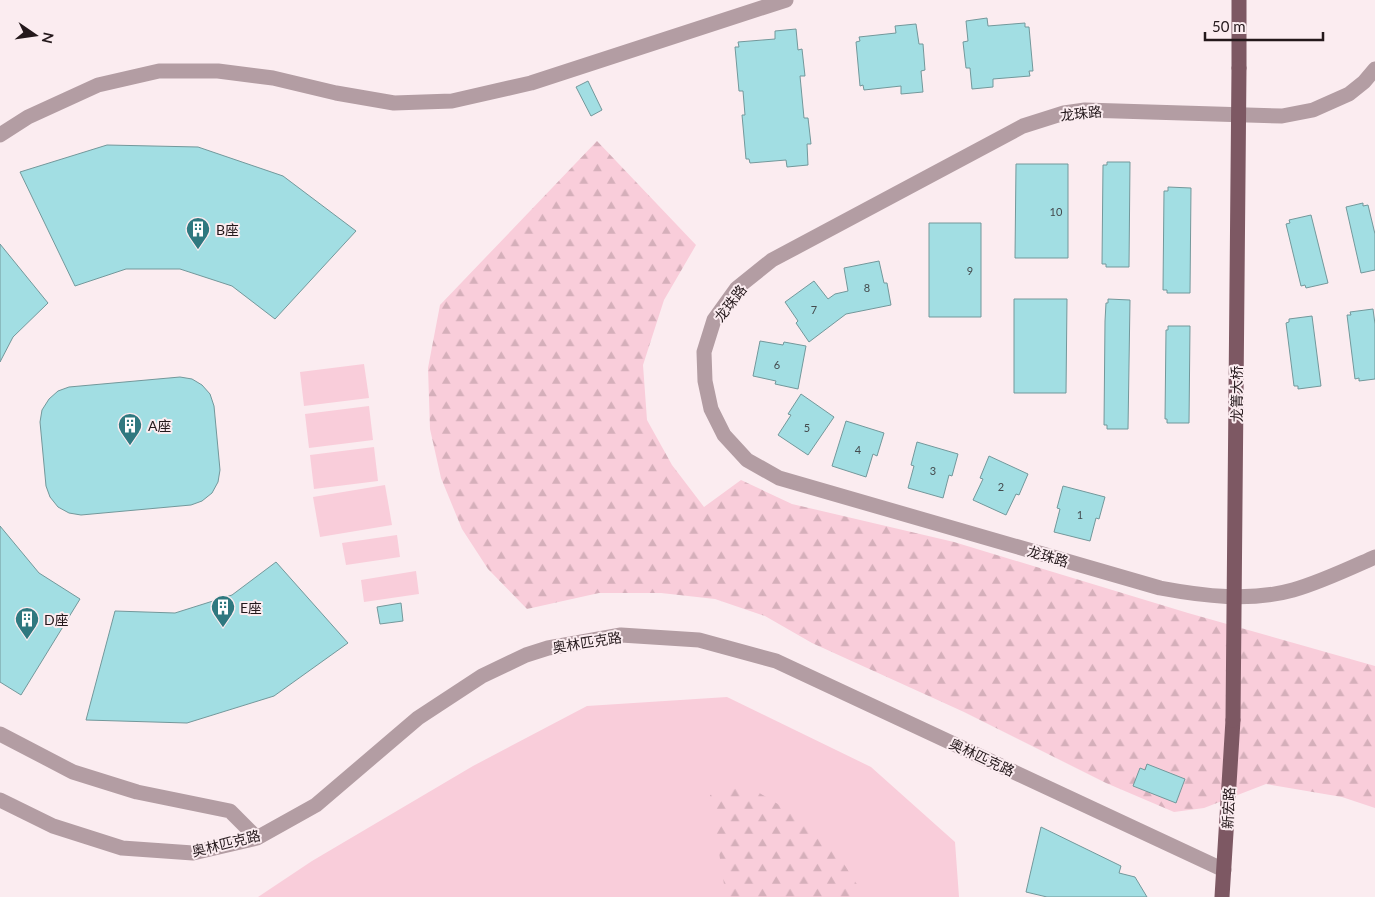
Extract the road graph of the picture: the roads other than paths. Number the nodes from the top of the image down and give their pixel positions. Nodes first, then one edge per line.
1 (786, 0) edge
2 (1239, 0) edge
3 (1375, 69) edge
4 (0, 135) edge
5 (1375, 557) edge
6 (1233, 720) joint
7 (0, 734) edge
8 (0, 800) edge
9 (257, 838) junction
10 (1224, 870) junction
11 (1222, 897) edge

1 - 4 street
2 - 6 main road, 龙箐大桥, bridge
3 - 5 street, 龙珠路
6 - 10 main road, 新宏路
7 - 9 street
8 - 9 street, 奥林匹克路
9 - 10 street, 奥林匹克路
10 - 11 main road, 新宏路

